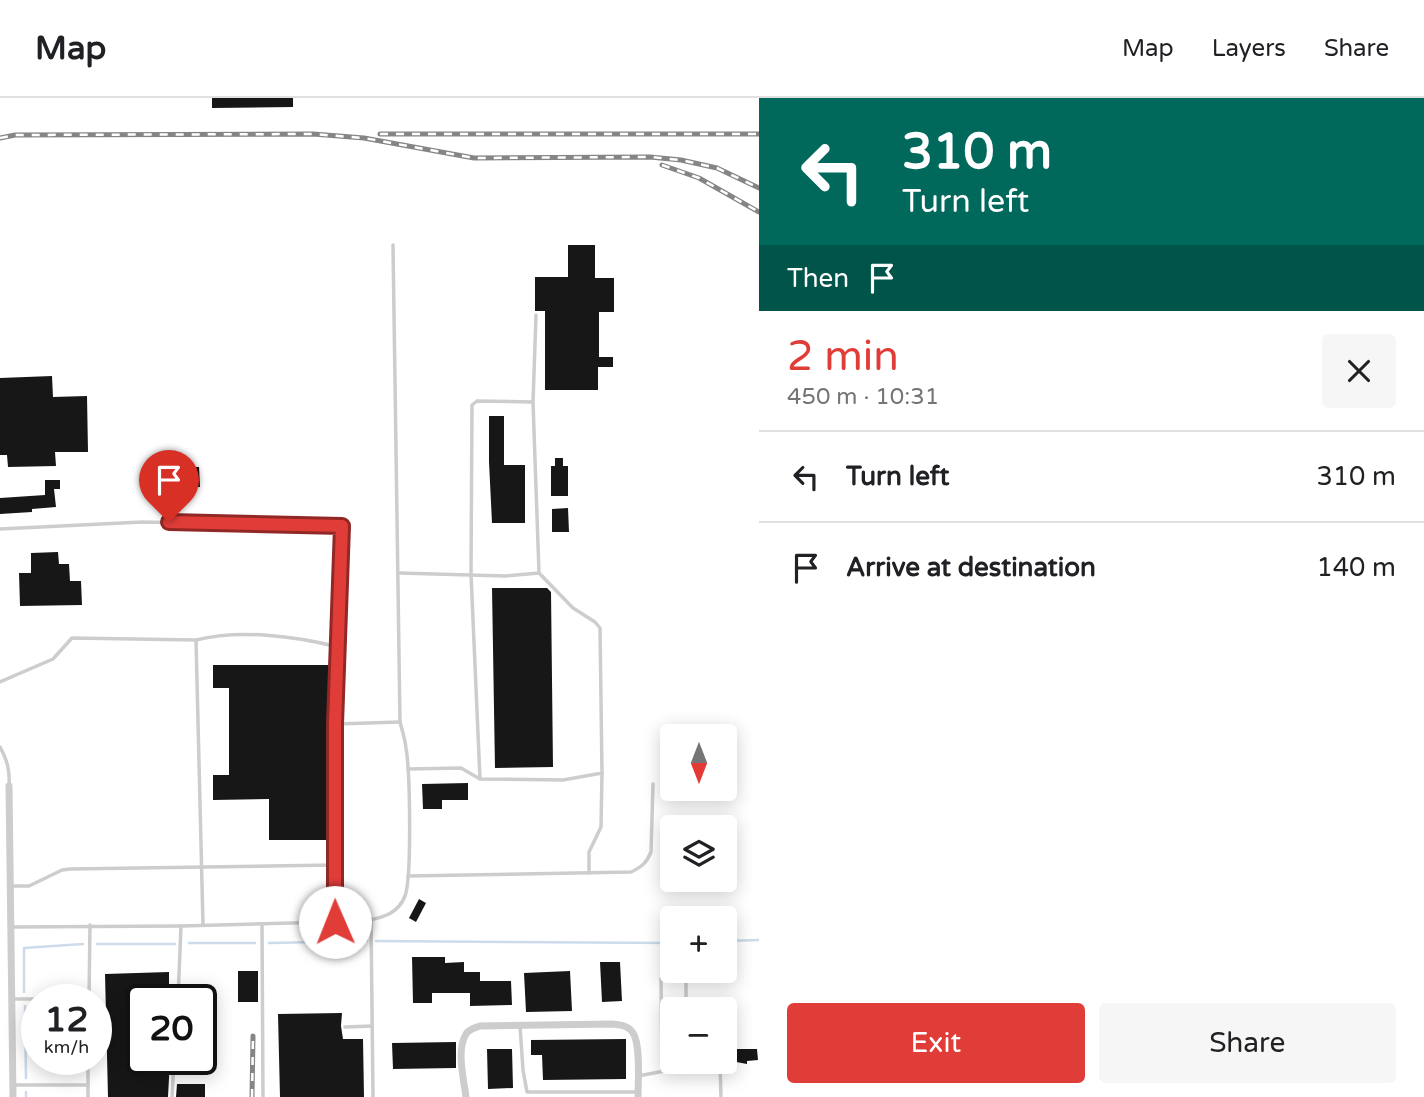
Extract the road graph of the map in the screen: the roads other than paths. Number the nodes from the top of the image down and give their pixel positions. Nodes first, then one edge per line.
1 (393, 244) dead end
2 (536, 316) dead end
3 (533, 402) junction
4 (0, 529) edge
5 (399, 573) junction
6 (539, 573) junction
7 (471, 575) junction
8 (196, 640) junction
9 (338, 647) junction
10 (0, 682) edge
11 (400, 722) junction
12 (335, 724) junction
13 (0, 747) edge
14 (408, 769) junction
15 (602, 773) junction
16 (480, 779) junction
17 (653, 784) dead end
18 (9, 786) joint
19 (334, 865) junction
20 (202, 867) junction
21 (589, 873) junction
22 (408, 876) junction
23 (10, 886) junction
24 (371, 919) junction
25 (335, 922) junction
26 (262, 924) junction
27 (90, 925) junction
28 (203, 925) junction
29 (181, 926) junction
30 (11, 927) junction
31 (89, 984) edge
32 (179, 984) edge
33 (661, 997) edge
34 (687, 997) edge
35 (12, 999) junction
36 (21, 999) edge
37 (520, 1025) junction
38 (372, 1026) junction
39 (345, 1027) dead end
40 (660, 1070) edge
41 (720, 1074) edge
42 (88, 1075) edge
43 (173, 1075) edge
44 (638, 1076) junction
45 (13, 1085) junction
46 (88, 1085) junction
47 (638, 1095) edge
48 (13, 1097) edge
49 (88, 1097) edge
50 (172, 1097) edge
51 (262, 1097) edge
52 (373, 1097) edge
53 (466, 1097) edge
54 (721, 1097) edge

1 - 5 lane
2 - 3 lane
3 - 6 lane
3 - 7 lane
4 - 9 lane
5 - 7 lane
5 - 11 lane
6 - 7 lane
6 - 15 lane
7 - 16 lane
8 - 9 lane
8 - 10 lane
8 - 20 lane
9 - 12 lane
11 - 12 lane
11 - 14 lane
12 - 19 lane
13 - 18 lane
14 - 16 lane
14 - 22 lane
15 - 16 lane
15 - 21 lane
17 - 21 lane
18 - 23 street
19 - 20 lane
19 - 25 lane
20 - 23 lane
20 - 28 lane
21 - 22 lane
22 - 24 lane
23 - 30 street
24 - 25 lane
24 - 38 lane
25 - 26 lane
26 - 28 lane
26 - 51 lane
27 - 29 lane
27 - 30 lane
27 - 31 lane
28 - 29 lane
29 - 32 lane
30 - 35 street
33 - 34 lane
35 - 36 lane
35 - 45 street
37 - 44 street
37 - 47 lane
37 - 53 street
38 - 39 lane
38 - 52 lane
40 - 44 lane
41 - 54 lane
42 - 46 lane
43 - 50 lane
44 - 47 street
45 - 46 lane
45 - 48 street
46 - 49 lane

